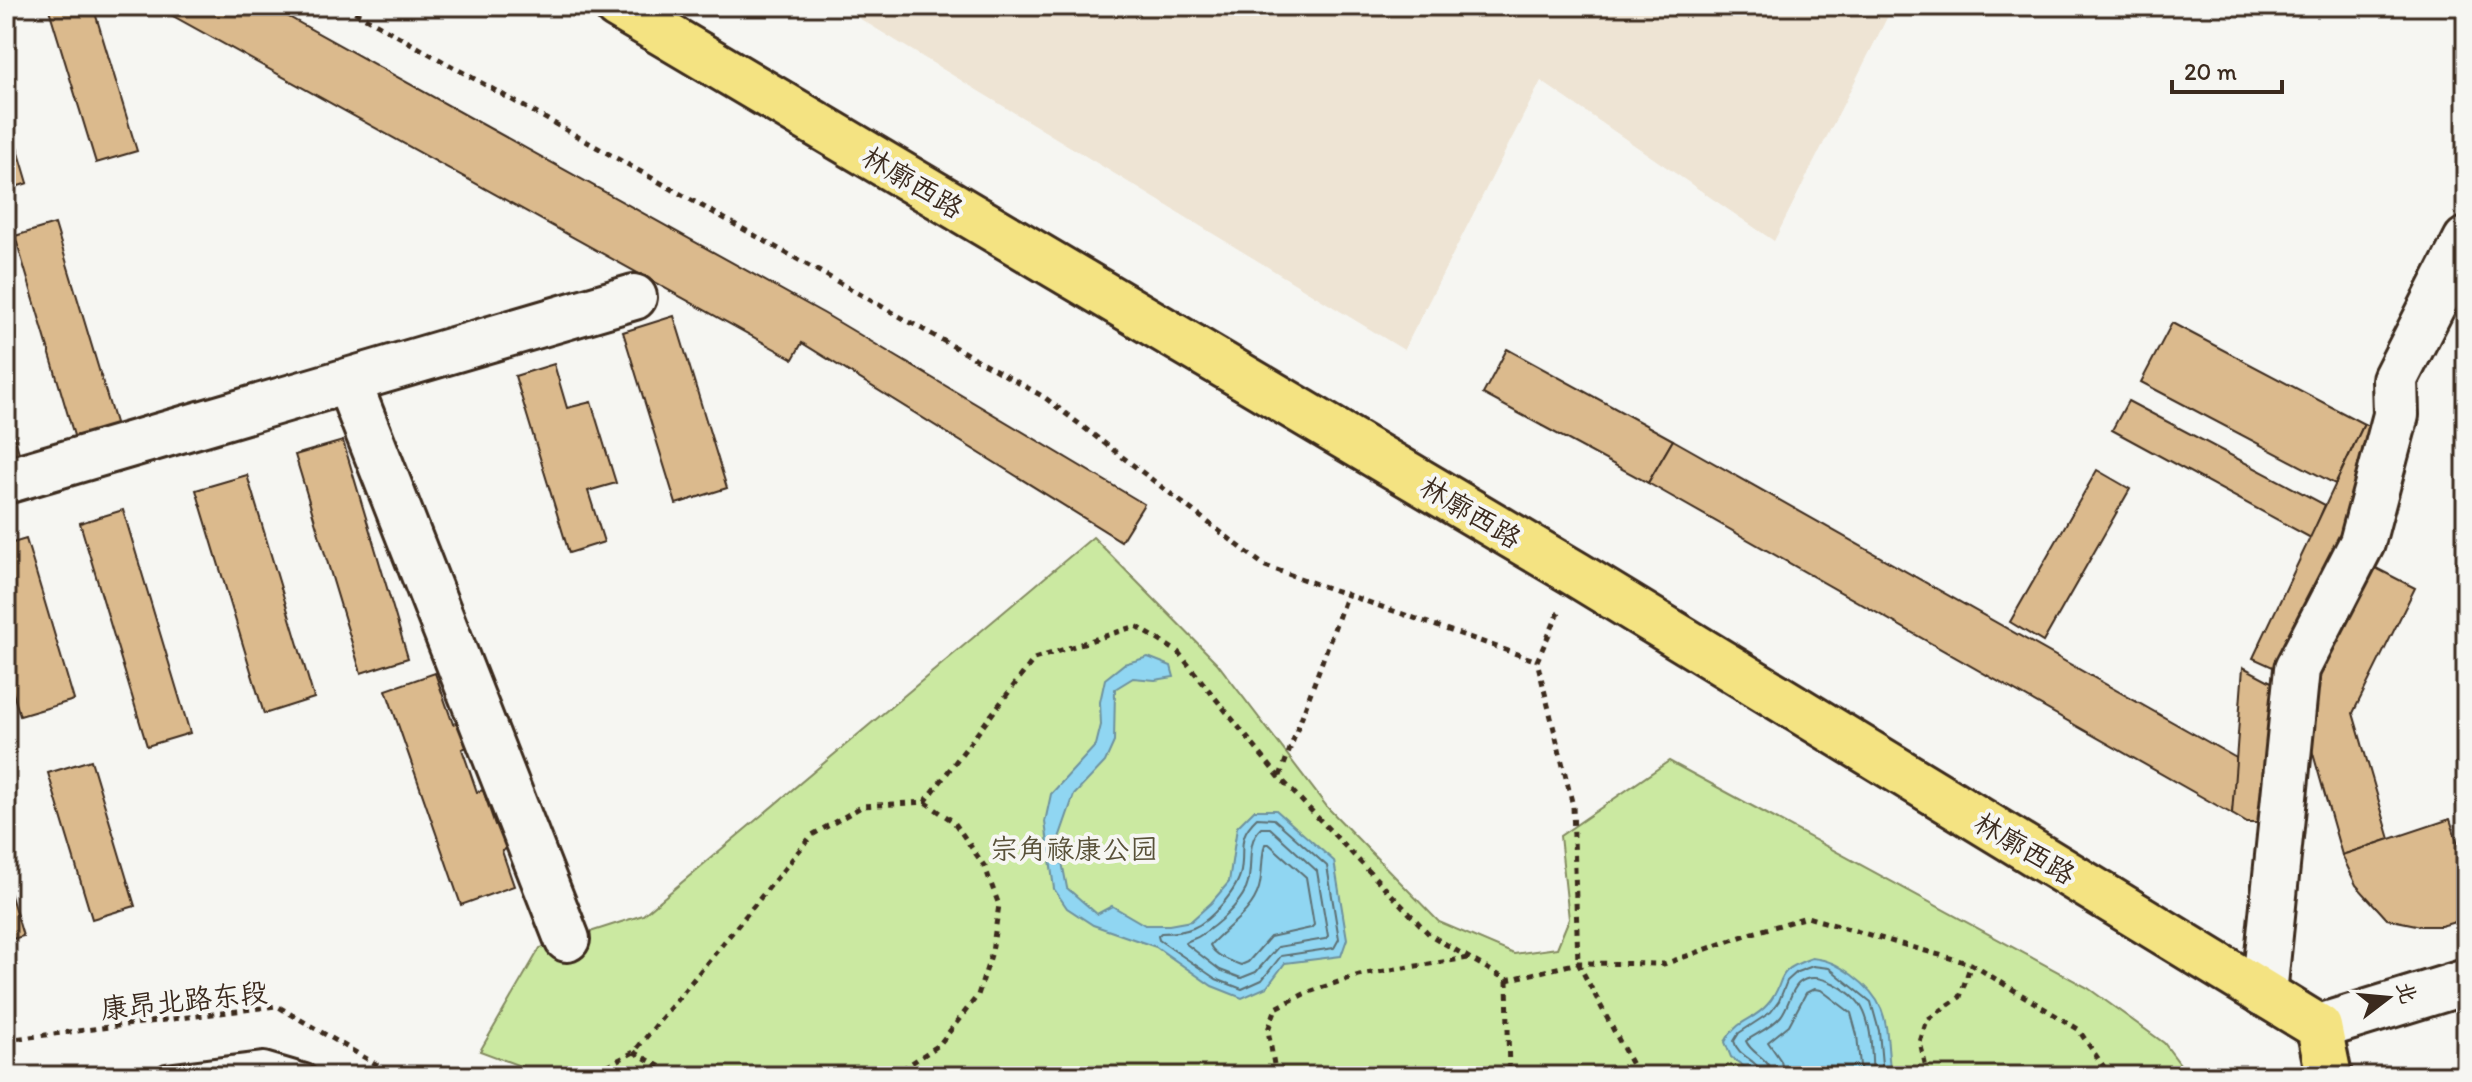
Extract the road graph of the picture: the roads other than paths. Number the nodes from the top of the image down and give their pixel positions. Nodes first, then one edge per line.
1 (617, 6) edge
2 (2466, 240) edge
3 (634, 297) dead end
4 (348, 381) junction
5 (6, 481) edge
6 (567, 939) dead end
7 (2466, 982) edge
8 (2264, 994) junction
9 (2319, 1027) junction
10 (167, 1076) edge
11 (305, 1076) edge
12 (2329, 1076) edge

1 - 8 main road, 林廓西路
2 - 8 street
3 - 4 street
4 - 5 street
4 - 6 street
7 - 9 street
8 - 9 main road, 林廓西路
9 - 12 main road
10 - 11 lane

